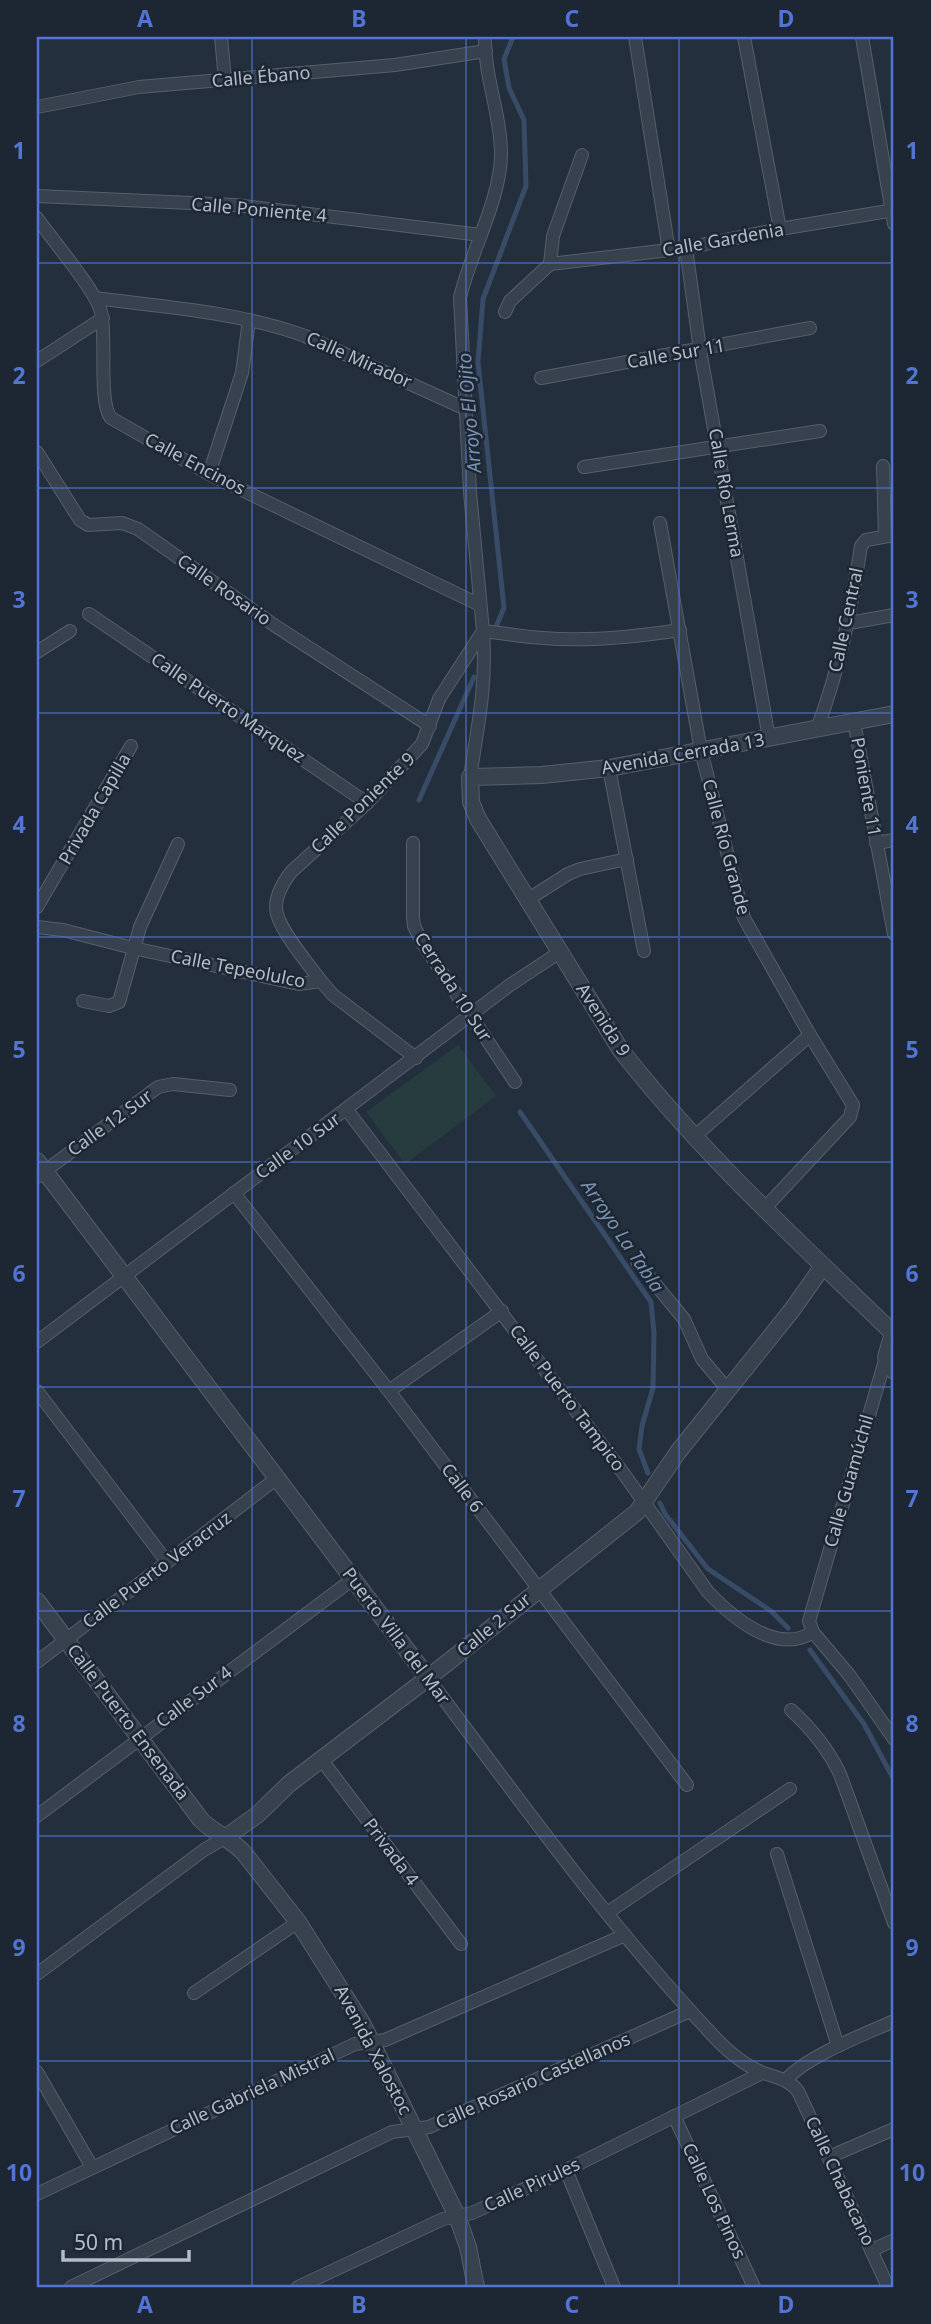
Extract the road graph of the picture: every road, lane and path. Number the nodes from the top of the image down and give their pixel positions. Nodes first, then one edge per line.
1 (221, 37) edge
2 (485, 37) edge
3 (635, 37) edge
4 (744, 37) edge
5 (862, 37) edge
6 (485, 51) junction
7 (225, 80) junction
8 (37, 107) edge
9 (582, 155) dead end
10 (37, 196) edge
11 (893, 210) edge
12 (37, 218) edge
13 (894, 224) edge
14 (780, 229) junction
15 (481, 235) junction
16 (687, 248) junction
17 (669, 251) junction
18 (550, 264) junction
19 (95, 298) junction
20 (505, 312) dead end
21 (103, 318) junction
22 (249, 320) junction
23 (810, 328) dead end
24 (700, 350) junction
25 (37, 361) edge
26 (541, 379) dead end
27 (466, 409) junction
28 (820, 431) dead end
29 (718, 447) junction
30 (37, 452) edge
31 (883, 466) dead end
32 (584, 467) dead end
33 (209, 474) junction
34 (660, 523) dead end
35 (890, 535) edge
36 (480, 605) junction
37 (89, 614) dead end
38 (894, 615) edge
39 (849, 623) junction
40 (680, 630) junction
41 (70, 631) dead end
42 (483, 631) junction
43 (37, 652) edge
44 (894, 714) edge
45 (854, 722) junction
46 (430, 726) junction
47 (817, 729) junction
48 (769, 738) junction
49 (131, 746) dead end
50 (701, 751) junction
51 (609, 768) junction
52 (470, 777) junction
53 (367, 803) junction
54 (894, 840) edge
55 (413, 843) dead end
56 (876, 843) junction
57 (178, 844) dead end
58 (626, 859) junction
59 (527, 900) junction
60 (37, 907) edge
61 (37, 927) edge
62 (894, 934) edge
63 (134, 948) junction
64 (644, 951) dead end
65 (560, 952) junction
66 (321, 981) junction
67 (83, 1000) dead end
68 (470, 1016) junction
69 (810, 1035) junction
70 (416, 1058) junction
71 (515, 1082) dead end
72 (230, 1090) dead end
73 (347, 1110) junction
74 (695, 1136) junction
75 (39, 1169) edge
76 (234, 1193) junction
77 (765, 1208) junction
78 (638, 1262) dead end
79 (823, 1266) junction
80 (124, 1275) junction
81 (502, 1311) junction
82 (894, 1331) edge
83 (37, 1342) edge
84 (890, 1364) edge
85 (727, 1389) junction
86 (37, 1391) edge
87 (389, 1391) junction
88 (277, 1478) junction
89 (644, 1504) junction
90 (167, 1562) junction
91 (352, 1579) junction
92 (538, 1589) junction
93 (37, 1601) edge
94 (813, 1632) junction
95 (66, 1639) junction
96 (37, 1662) edge
97 (428, 1678) junction
98 (792, 1710) dead end
99 (139, 1739) junction
100 (894, 1739) edge
101 (321, 1759) junction
102 (687, 1785) dead end
103 (790, 1788) dead end
104 (37, 1816) edge
105 (226, 1837) junction
106 (777, 1854) dead end
107 (607, 1913) junction
108 (298, 1922) junction
109 (894, 1923) edge
110 (625, 1935) junction
111 (460, 1944) dead end
112 (37, 1974) edge
113 (194, 1993) dead end
114 (690, 2011) junction
115 (894, 2021) edge
116 (372, 2042) junction
117 (838, 2046) junction
118 (37, 2072) edge
119 (762, 2073) junction
120 (786, 2080) junction
121 (674, 2116) junction
122 (414, 2129) junction
123 (894, 2129) edge
124 (829, 2157) junction
125 (92, 2167) junction
126 (565, 2170) junction
127 (37, 2194) edge
128 (457, 2216) junction
129 (894, 2240) edge
130 (872, 2250) junction
131 (71, 2287) edge
132 (298, 2287) edge
133 (476, 2287) edge
134 (614, 2287) edge
135 (754, 2287) edge
136 (888, 2287) edge

1 - 7 street
2 - 6 street
3 - 17 street
4 - 14 street
5 - 11 street
6 - 7 street, Calle Ébano
6 - 15 street
7 - 8 street, Calle Ébano
9 - 18 street
10 - 15 street, Calle Poniente 4
11 - 13 street
11 - 14 street, Calle Gardenia
12 - 19 street, Calle Encinos
14 - 16 street, Calle Gardenia
15 - 27 street
16 - 17 street, Calle Gardenia
16 - 24 street, Calle Río Lerma
17 - 18 street, Calle Gardenia
18 - 20 street
19 - 21 street, Calle Encinos
19 - 22 street, Calle Mirador
21 - 25 street
21 - 33 street, Calle Encinos
22 - 27 street, Calle Mirador
22 - 33 street
23 - 24 street, Calle Sur 11
24 - 26 street, Calle Sur 11
24 - 29 street, Calle Río Lerma
27 - 36 street
28 - 29 street
29 - 32 street
29 - 48 street, Calle Río Lerma
30 - 46 street, Calle Rosario
31 - 35 street
33 - 36 street, Calle Encinos
34 - 40 street, Calle Río Grande
35 - 39 street, Calle Central
36 - 42 street
37 - 53 street, Calle Puerto Marquez
38 - 39 street
39 - 47 street, Calle Central
40 - 42 street
40 - 50 street, Calle Río Grande
41 - 43 street
42 - 46 street, Calle Poniente 9
42 - 52 street, Avenida 9
44 - 45 street, Avenida Cerrada 13
45 - 47 street, Avenida Cerrada 13
45 - 56 street, Poniente 11
46 - 53 street, Calle Poniente 9
47 - 48 street, Avenida Cerrada 13
48 - 50 street, Avenida Cerrada 13
49 - 60 street, Privada Capilla
50 - 51 street, Avenida Cerrada 13
50 - 69 street, Calle Río Grande
51 - 52 street, Avenida Cerrada 13
51 - 58 street
52 - 59 street, Avenida 9
53 - 66 street, Calle Poniente 9
54 - 56 street
55 - 68 street, Cerrada 10 Sur
56 - 62 street, Poniente 11
57 - 63 street
58 - 59 street
58 - 64 street
59 - 65 street, Avenida 9
61 - 63 street, Calle Tepeolulco
63 - 66 street, Calle Tepeolulco
63 - 67 street
65 - 68 street, Calle 10 Sur
65 - 74 street, Avenida 9
66 - 70 street, Calle Tepeolulco
68 - 70 street, Calle 10 Sur
68 - 71 street, Cerrada 10 Sur
69 - 74 street
69 - 77 street, Calle Río Grande
70 - 73 street, Calle 10 Sur
72 - 75 street, Calle 12 Sur
73 - 76 street, Calle 10 Sur
73 - 81 street, Calle Puerto Tampico
74 - 77 street, Avenida 9
75 - 80 street, Puerto Villa del Mar
76 - 80 street, Calle 10 Sur
76 - 87 street, Calle 6
77 - 79 street, Avenida 9
78 - 85 street
79 - 82 street, Avenida 9
79 - 85 street, Calle 2 Sur
80 - 83 street, Calle 10 Sur
80 - 88 street, Puerto Villa del Mar
81 - 87 street
81 - 89 street, Calle Puerto Tampico
82 - 84 street, Calle Guamúchil
84 - 94 street, Calle Guamúchil
85 - 89 street, Calle 2 Sur
86 - 90 street
87 - 92 street, Calle 6
88 - 90 street, Calle Puerto Veracruz
88 - 91 street, Puerto Villa del Mar
89 - 92 street, Calle 2 Sur
89 - 94 street, Calle Puerto Tampico
90 - 95 street, Calle Puerto Veracruz
91 - 97 street, Puerto Villa del Mar
91 - 99 street, Calle Sur 4
92 - 97 street, Calle 2 Sur
92 - 102 street, Calle 6
93 - 95 street, Calle Puerto Ensenada
94 - 100 street
95 - 96 street, Calle Puerto Veracruz
95 - 99 street, Calle Puerto Ensenada
97 - 101 street, Calle 2 Sur
97 - 107 street, Puerto Villa del Mar
98 - 109 street
99 - 104 street, Calle Sur 4
99 - 105 street, Calle Puerto Ensenada
101 - 105 street, Calle 2 Sur
101 - 111 street, Privada 4
103 - 107 street
105 - 108 street, Avenida Xalostoc
105 - 112 street, Calle 2 Sur
106 - 117 street
107 - 110 street, Puerto Villa del Mar
108 - 113 street
108 - 116 street, Avenida Xalostoc
110 - 114 street, Puerto Villa del Mar
110 - 116 street, Calle Gabriela Mistral
114 - 119 street, Puerto Villa del Mar
114 - 122 street, Calle Rosario Castellanos
115 - 117 street
116 - 122 street, Avenida Xalostoc
116 - 125 street, Calle Gabriela Mistral
117 - 120 street
118 - 125 street
119 - 120 street, Puerto Villa del Mar
119 - 121 street, Calle Pirules
120 - 124 street, Calle Chabacano
121 - 126 street, Calle Pirules
121 - 135 street, Calle Los Pinos
122 - 128 street, Avenida Xalostoc
122 - 131 street, Calle Rosario Castellanos
123 - 124 street
124 - 130 street, Calle Chabacano
125 - 127 street, Calle Gabriela Mistral
126 - 128 street, Calle Pirules
126 - 134 street
128 - 132 street, Calle Pirules
128 - 133 street, Avenida Xalostoc
129 - 130 street
130 - 136 street, Calle Chabacano

